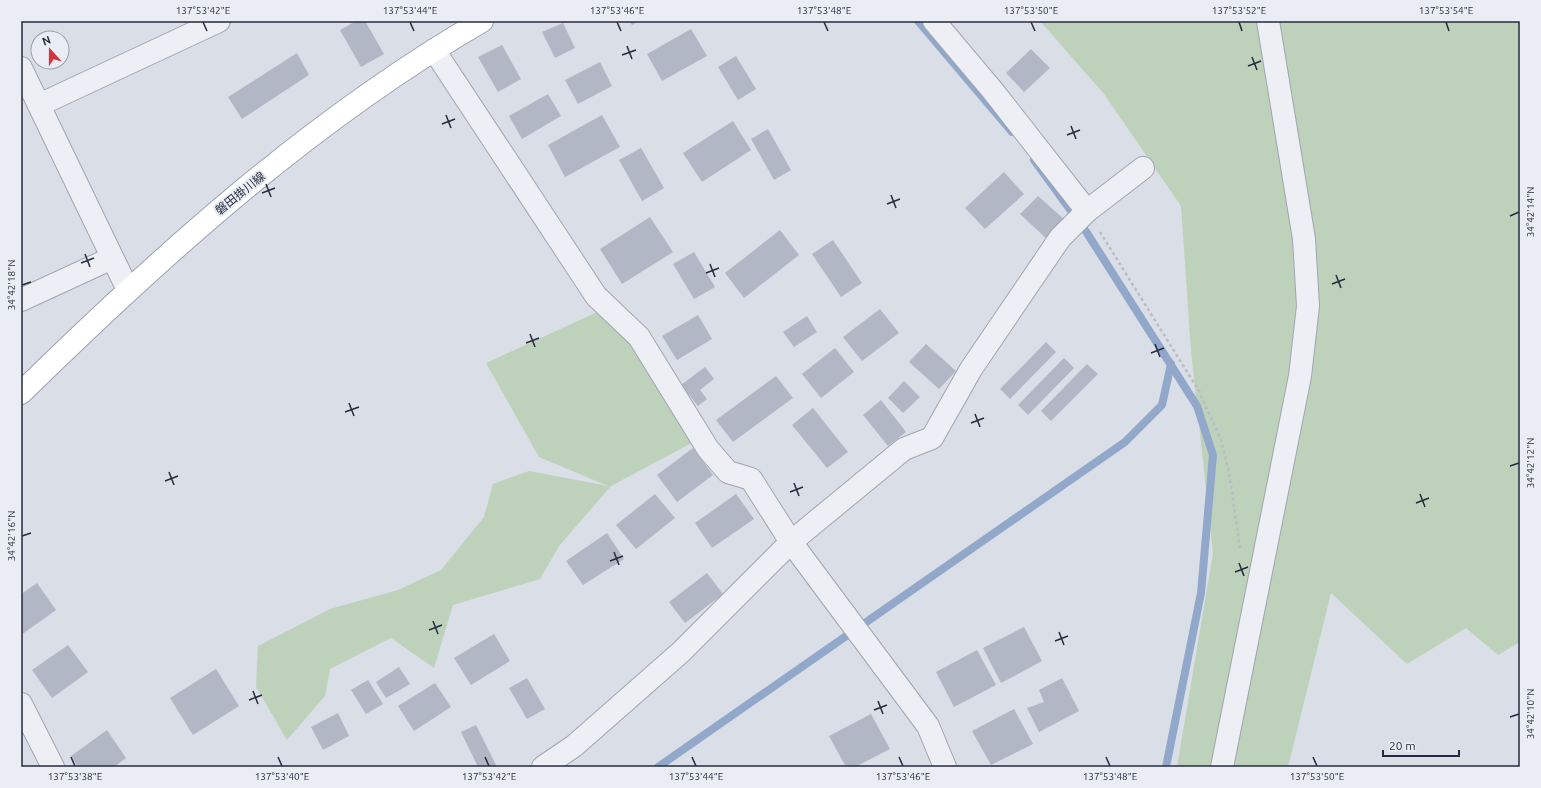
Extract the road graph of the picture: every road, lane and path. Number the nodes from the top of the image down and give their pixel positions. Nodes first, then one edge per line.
1 (219, 21) edge
2 (482, 21) edge
3 (934, 21) edge
4 (1268, 21) edge
5 (434, 50) junction
6 (21, 68) edge
7 (39, 105) junction
8 (1143, 168) dead end
9 (1087, 211) junction
10 (112, 258) junction
11 (128, 290) junction
12 (21, 300) edge
13 (21, 393) edge
14 (791, 542) junction
15 (1241, 556) dead end
16 (21, 704) edge
17 (53, 767) edge
18 (543, 767) edge
19 (945, 767) edge
20 (1222, 767) edge

1 - 7 street
2 - 5 main road, 磐田掛川線
3 - 9 street
4 - 20 street
5 - 11 main road, 磐田掛川線
5 - 14 street
6 - 7 street
7 - 10 street
8 - 9 street
9 - 14 street
9 - 15 path
10 - 11 street
10 - 12 street
11 - 13 main road, 磐田掛川線
14 - 18 street
14 - 19 street
16 - 17 street

